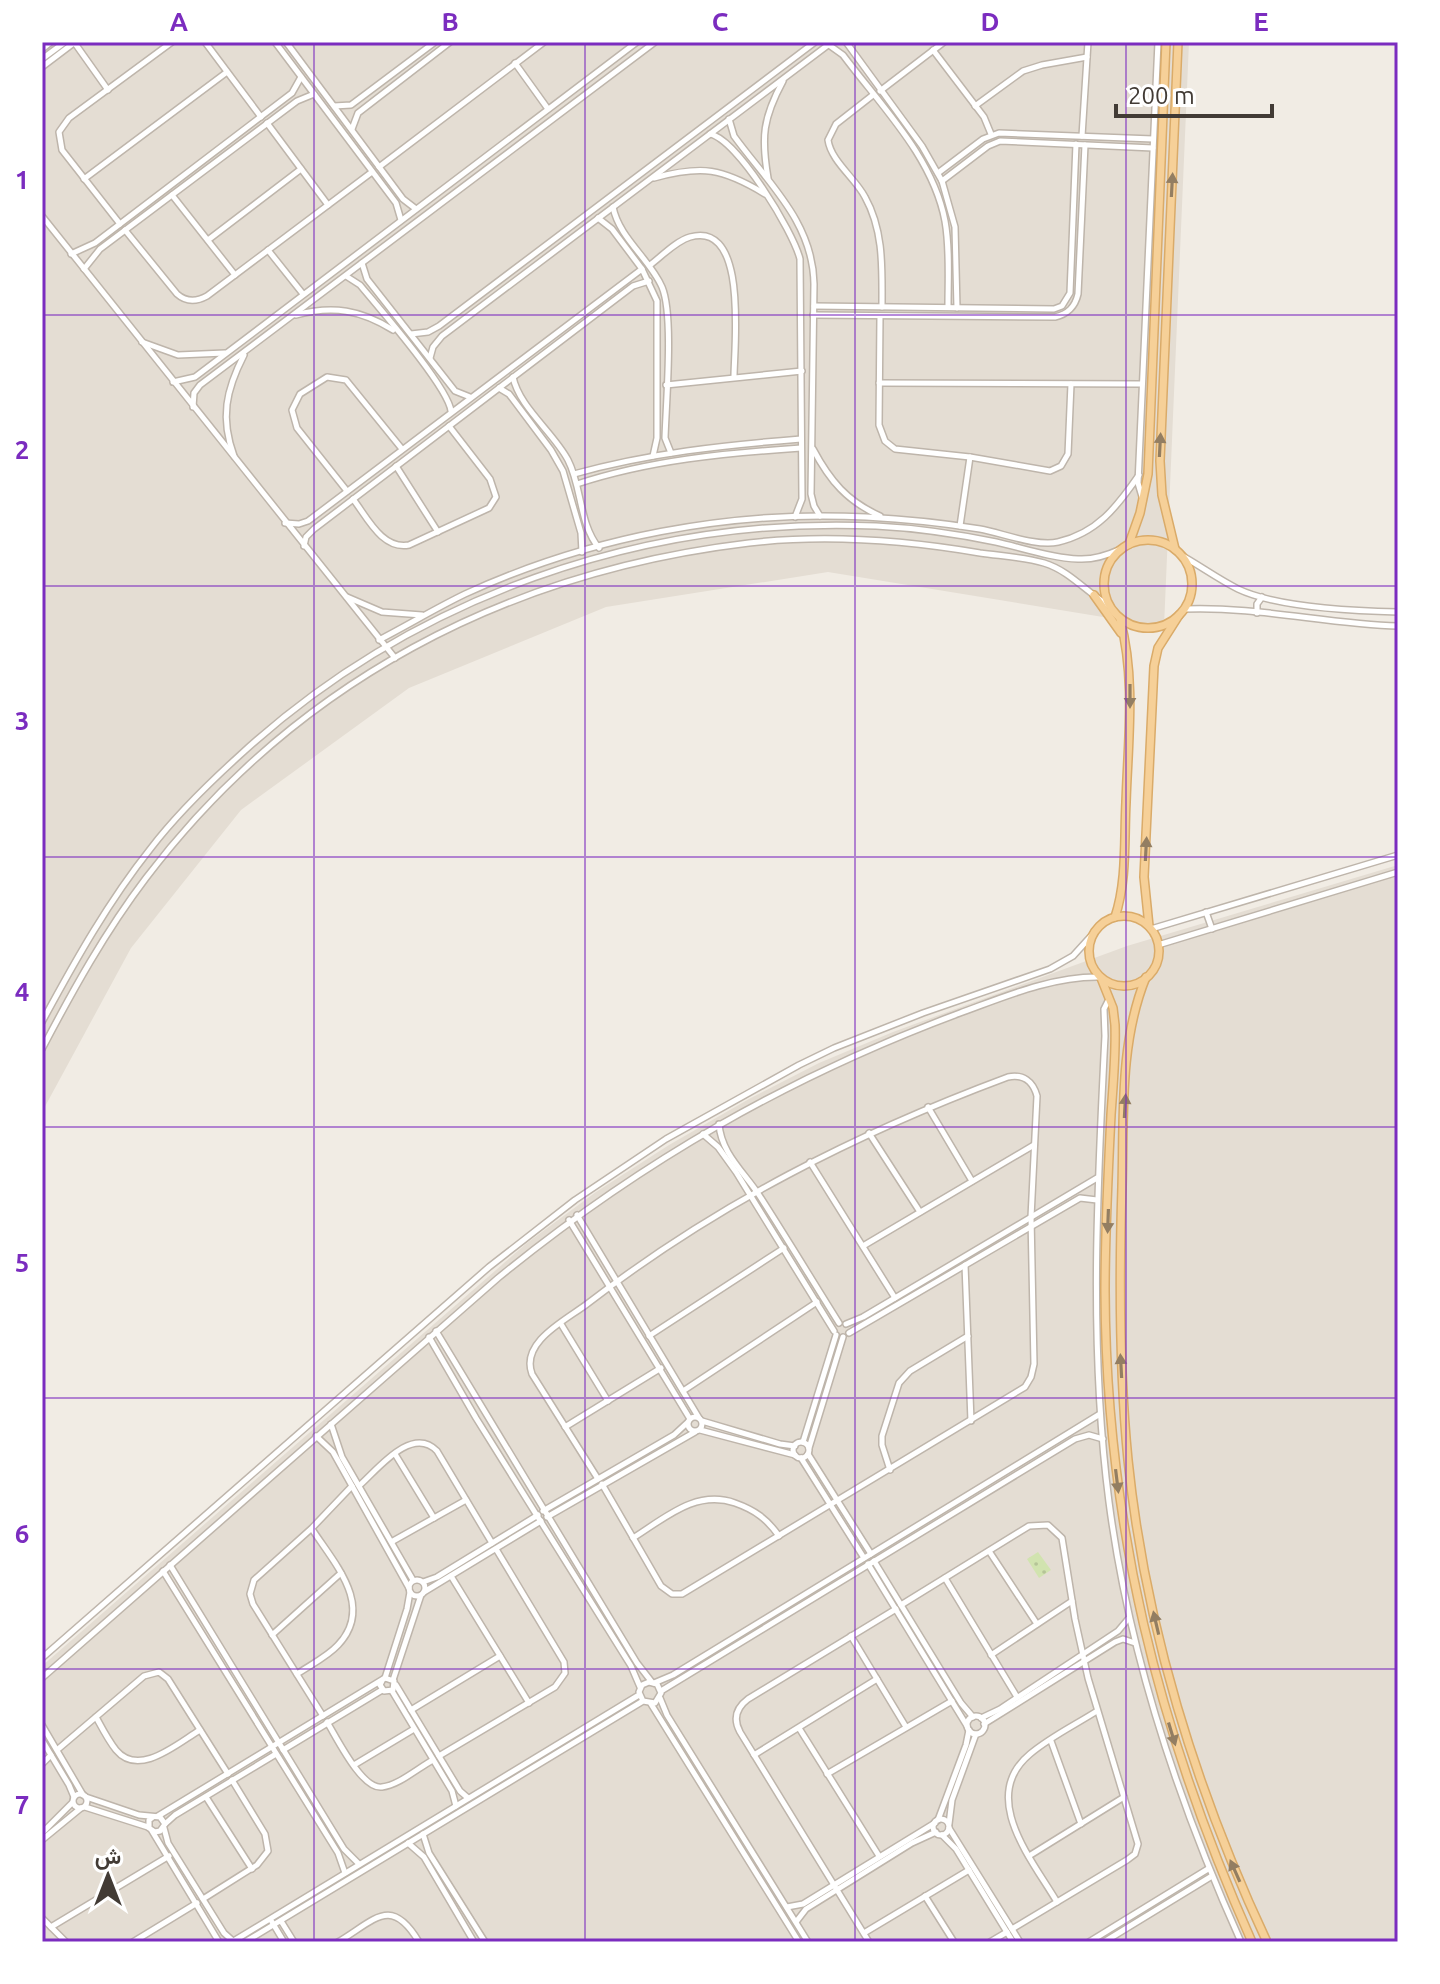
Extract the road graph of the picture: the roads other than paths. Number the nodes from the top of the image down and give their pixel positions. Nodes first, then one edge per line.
1 (51, 42) edge
2 (65, 42) edge
3 (75, 42) edge
4 (172, 42) edge
5 (205, 42) edge
6 (275, 42) edge
7 (286, 42) edge
8 (435, 42) edge
9 (450, 42) edge
10 (544, 42) edge
11 (637, 42) edge
12 (655, 42) edge
13 (815, 42) edge
14 (944, 42) edge
15 (1088, 42) edge
16 (1158, 42) edge
17 (1166, 42) edge
18 (1178, 42) edge
19 (830, 43) edge
20 (846, 44) edge
21 (42, 49) edge
22 (933, 50) junction
23 (839, 51) junction
24 (1087, 57) junction
25 (42, 59) edge
26 (515, 63) junction
27 (42, 67) edge
28 (227, 72) junction
29 (301, 77) junction
30 (785, 77) junction
31 (108, 90) junction
32 (295, 91) junction
33 (880, 91) junction
34 (314, 94) junction
35 (873, 95) junction
36 (301, 98) junction
37 (351, 105) junction
38 (334, 106) junction
39 (975, 106) junction
40 (548, 109) junction
41 (358, 113) junction
42 (261, 117) junction
43 (729, 119) junction
44 (267, 123) junction
45 (352, 130) junction
46 (709, 134) junction
47 (1049, 134) junction
48 (992, 135) junction
49 (734, 136) junction
50 (1082, 136) junction
51 (1153, 139) junction
52 (726, 141) junction
53 (1048, 143) junction
54 (1076, 144) junction
55 (1085, 145) junction
56 (1153, 148) junction
57 (379, 167) junction
58 (301, 169) junction
59 (372, 172) junction
60 (938, 173) junction
61 (84, 179) junction
62 (768, 179) junction
63 (649, 180) junction
64 (942, 181) junction
65 (172, 195) junction
66 (766, 195) junction
67 (403, 199) junction
68 (396, 203) junction
69 (328, 205) junction
70 (613, 207) junction
71 (951, 208) junction
72 (416, 209) junction
73 (942, 210) junction
74 (42, 216) edge
75 (598, 218) junction
76 (401, 220) junction
77 (120, 224) junction
78 (125, 230) junction
79 (208, 240) junction
80 (541, 249) junction
81 (268, 250) junction
82 (71, 254) junction
83 (547, 257) junction
84 (362, 263) junction
85 (650, 265) junction
86 (1071, 267) junction
87 (1079, 268) junction
88 (84, 269) junction
89 (642, 269) junction
90 (235, 275) junction
91 (365, 275) junction
92 (345, 276) junction
93 (649, 281) junction
94 (357, 282) junction
95 (303, 294) junction
96 (814, 306) junction
97 (852, 307) junction
98 (882, 307) junction
99 (911, 307) junction
100 (948, 307) junction
101 (957, 308) junction
102 (1005, 308) junction
103 (813, 315) junction
104 (852, 315) junction
105 (292, 316) junction
106 (880, 316) junction
107 (911, 316) junction
108 (1004, 316) junction
109 (428, 332) junction
110 (398, 333) junction
111 (411, 334) junction
112 (140, 341) junction
113 (435, 343) junction
114 (246, 351) junction
115 (226, 353) junction
116 (430, 358) junction
117 (802, 371) junction
118 (513, 377) junction
119 (734, 377) junction
120 (193, 378) junction
121 (173, 382) junction
122 (879, 383) junction
123 (1071, 384) junction
124 (1142, 384) junction
125 (666, 385) junction
126 (198, 387) junction
127 (499, 388) junction
128 (457, 393) junction
129 (471, 397) junction
130 (448, 399) junction
131 (193, 407) junction
132 (451, 412) junction
133 (449, 426) junction
134 (801, 439) junction
135 (657, 443) junction
136 (666, 443) junction
137 (811, 445) junction
138 (801, 448) junction
139 (402, 449) junction
140 (671, 453) junction
141 (653, 456) junction
142 (970, 457) junction
143 (235, 461) junction
144 (396, 466) junction
145 (574, 474) junction
146 (1139, 475) junction
147 (577, 484) junction
148 (1146, 487) junction
149 (1161, 488) junction
150 (347, 491) junction
151 (353, 499) junction
152 (802, 499) junction
153 (812, 499) junction
154 (1143, 500) junction
155 (795, 517) junction
156 (820, 517) junction
157 (885, 518) junction
158 (308, 521) junction
159 (285, 523) junction
160 (960, 526) junction
161 (314, 529) junction
162 (438, 532) junction
163 (591, 536) junction
164 (582, 538) junction
165 (1039, 543) junction
166 (1125, 546) junction
167 (304, 547) junction
168 (1019, 547) junction
169 (599, 548) junction
170 (1038, 551) junction
171 (1177, 551) junction
172 (582, 552) junction
173 (1016, 558) junction
174 (342, 594) junction
175 (1094, 595) junction
176 (1262, 597) junction
177 (1108, 605) junction
178 (1182, 612) junction
179 (1398, 612) edge
180 (1257, 613) junction
181 (427, 614) junction
182 (1120, 619) junction
183 (1398, 626) edge
184 (379, 640) junction
185 (1126, 644) junction
186 (385, 647) junction
187 (395, 658) junction
188 (348, 670) junction
189 (356, 681) junction
190 (1398, 855) edge
191 (1398, 872) edge
192 (1206, 912) junction
193 (1115, 917) junction
194 (1150, 928) junction
195 (1212, 929) junction
196 (1093, 934) junction
197 (1158, 945) junction
198 (1050, 969) junction
199 (1101, 977) junction
200 (1146, 977) junction
201 (1054, 982) junction
202 (997, 987) junction
203 (1110, 998) junction
204 (1001, 999) junction
205 (42, 1022) edge
206 (42, 1049) edge
207 (759, 1086) junction
208 (767, 1098) junction
209 (735, 1099) junction
210 (928, 1107) junction
211 (742, 1112) junction
212 (719, 1124) junction
213 (869, 1133) junction
214 (703, 1134) junction
215 (1034, 1145) junction
216 (810, 1162) junction
217 (1098, 1178) junction
218 (972, 1181) junction
219 (1108, 1192) junction
220 (753, 1193) junction
221 (1098, 1196) junction
222 (920, 1212) junction
223 (577, 1215) junction
224 (1031, 1217) junction
225 (569, 1220) junction
226 (1031, 1227) junction
227 (863, 1246) junction
228 (784, 1248) junction
229 (965, 1265) junction
230 (616, 1282) junction
231 (610, 1286) junction
232 (895, 1298) junction
233 (817, 1302) junction
234 (561, 1324) junction
235 (842, 1324) junction
236 (436, 1331) junction
237 (840, 1334) junction
238 (649, 1336) junction
239 (968, 1336) junction
240 (429, 1337) junction
241 (661, 1368) junction
242 (351, 1388) junction
243 (683, 1391) junction
244 (360, 1398) junction
245 (608, 1401) junction
246 (820, 1403) junction
247 (329, 1407) junction
248 (1101, 1413) junction
249 (339, 1416) junction
250 (701, 1420) junction
251 (689, 1421) junction
252 (971, 1421) junction
253 (331, 1424) junction
254 (565, 1427) junction
255 (698, 1431) junction
256 (316, 1436) junction
257 (498, 1438) junction
258 (1103, 1439) junction
259 (492, 1442) junction
260 (803, 1442) junction
261 (795, 1446) junction
262 (808, 1451) junction
263 (395, 1454) junction
264 (798, 1456) junction
265 (890, 1470) junction
266 (602, 1480) junction
267 (356, 1486) junction
268 (466, 1500) junction
269 (838, 1501) junction
270 (831, 1505) junction
271 (542, 1516) junction
272 (434, 1518) junction
273 (935, 1520) junction
274 (377, 1522) junction
275 (312, 1528) junction
276 (779, 1536) junction
277 (633, 1538) junction
278 (393, 1541) junction
279 (494, 1546) junction
280 (989, 1551) junction
281 (869, 1559) junction
282 (464, 1564) junction
283 (170, 1565) junction
284 (163, 1571) junction
285 (341, 1573) junction
286 (451, 1576) junction
287 (945, 1578) junction
288 (413, 1580) junction
289 (423, 1582) junction
290 (409, 1590) junction
291 (422, 1593) junction
292 (1072, 1601) junction
293 (798, 1602) junction
294 (898, 1607) junction
295 (600, 1609) junction
296 (1129, 1617) junction
297 (1037, 1624) junction
298 (211, 1634) junction
299 (272, 1635) junction
300 (851, 1636) junction
301 (204, 1638) junction
302 (1135, 1644) junction
303 (991, 1655) junction
304 (500, 1656) junction
305 (42, 1658) edge
306 (1084, 1658) junction
307 (236, 1674) junction
308 (297, 1674) junction
309 (42, 1678) edge
310 (229, 1678) junction
311 (384, 1679) junction
312 (877, 1679) junction
313 (394, 1682) junction
314 (653, 1682) junction
315 (640, 1687) junction
316 (382, 1690) junction
317 (392, 1691) junction
318 (660, 1695) junction
319 (641, 1698) junction
320 (1017, 1698) junction
321 (952, 1701) junction
322 (529, 1703) junction
323 (651, 1704) junction
324 (411, 1710) junction
325 (1098, 1711) junction
326 (96, 1717) junction
327 (973, 1717) junction
328 (325, 1719) junction
329 (983, 1721) junction
330 (42, 1725) edge
331 (906, 1727) junction
332 (799, 1728) junction
333 (968, 1728) junction
334 (414, 1729) junction
335 (200, 1730) junction
336 (976, 1734) junction
337 (42, 1740) edge
338 (1051, 1741) junction
339 (279, 1743) junction
340 (272, 1747) junction
341 (57, 1750) junction
342 (283, 1750) junction
343 (276, 1754) junction
344 (51, 1755) junction
345 (754, 1755) junction
346 (436, 1758) junction
347 (42, 1764) edge
348 (531, 1764) junction
349 (354, 1765) junction
350 (1197, 1770) junction
351 (228, 1774) junction
352 (827, 1774) junction
353 (1184, 1774) junction
354 (232, 1780) junction
355 (1205, 1792) junction
356 (84, 1796) junction
357 (206, 1797) junction
358 (1124, 1797) junction
359 (1192, 1797) junction
360 (308, 1798) junction
361 (468, 1798) junction
362 (73, 1800) junction
363 (456, 1806) junction
364 (83, 1808) junction
365 (729, 1815) junction
366 (155, 1816) junction
367 (722, 1819) junction
368 (936, 1822) junction
369 (1081, 1824) junction
370 (164, 1826) junction
371 (949, 1826) junction
372 (151, 1829) junction
373 (42, 1833) edge
374 (423, 1834) junction
375 (939, 1834) junction
376 (42, 1840) edge
377 (408, 1843) junction
378 (169, 1856) junction
379 (879, 1856) junction
380 (1029, 1856) junction
381 (361, 1863) junction
382 (367, 1868) junction
383 (252, 1869) junction
384 (1208, 1869) junction
385 (969, 1870) junction
386 (345, 1873) junction
387 (1212, 1876) junction
388 (836, 1887) junction
389 (925, 1896) junction
390 (200, 1901) junction
391 (1057, 1902) junction
392 (462, 1906) junction
393 (786, 1907) junction
394 (455, 1910) junction
395 (42, 1918) edge
396 (281, 1921) junction
397 (272, 1922) junction
398 (796, 1922) junction
399 (51, 1927) junction
400 (1009, 1930) junction
401 (864, 1933) junction
402 (347, 1940) edge
403 (66, 1942) edge
404 (133, 1942) edge
405 (219, 1942) edge
406 (232, 1942) edge
407 (245, 1942) edge
408 (284, 1942) edge
409 (294, 1942) edge
410 (338, 1942) edge
411 (419, 1942) edge
412 (474, 1942) edge
413 (485, 1942) edge
414 (799, 1942) edge
415 (808, 1942) edge
416 (869, 1942) edge
417 (954, 1942) edge
418 (990, 1942) edge
419 (1013, 1942) edge
420 (1020, 1942) edge
421 (1089, 1942) edge
422 (1104, 1942) edge
423 (1241, 1942) edge
424 (1252, 1942) edge
425 (1267, 1942) edge

1 - 21 street
2 - 25 street
3 - 27 street
3 - 31 street
4 - 31 street
5 - 28 street
6 - 29 street
7 - 38 street
8 - 37 street
9 - 41 street
10 - 26 street
11 - 40 street
12 - 84 street
13 - 80 street
14 - 22 street
15 - 24 street
16 - 51 street
17 - 148 main road
149 -> 18 main road
19 - 23 street
19 - 30 street
20 - 23 street
20 - 33 street
22 - 33 street
22 - 39 street
23 - 35 street
24 - 39 street
24 - 50 street
26 - 40 street
26 - 57 street
28 - 42 street
28 - 61 street
29 - 32 street
29 - 34 street
30 - 43 street
30 - 62 street
31 - 61 street
32 - 36 street
32 - 42 street
33 - 60 street
34 - 36 street
34 - 59 street
35 - 73 street
35 - 98 street
36 - 44 street
37 - 38 street
37 - 41 street
38 - 45 street
39 - 48 street
40 - 72 street
41 - 45 street
42 - 77 street
43 - 46 street
43 - 49 street
44 - 58 street
44 - 65 street
45 - 57 street
46 - 52 street
46 - 63 street
47 - 48 street
47 - 50 street
47 - 53 street
48 - 60 street
49 - 52 street
49 - 62 street
50 - 51 street
51 - 56 street
52 - 66 street
53 - 54 street
53 - 64 street
54 - 55 street
54 - 86 street
55 - 56 street
55 - 87 street
56 - 124 street
57 - 67 street
58 - 69 street
58 - 79 street
59 - 68 street
59 - 69 street
60 - 64 street
61 - 77 street
62 - 96 street
63 - 66 street
63 - 70 street
64 - 71 street
65 - 78 street
65 - 79 street
66 - 117 street
67 - 68 street
67 - 72 street
68 - 76 street
69 - 81 street
70 - 75 street
70 - 85 street
71 - 73 street
71 - 101 street
72 - 76 street
73 - 100 street
74 - 82 street
75 - 83 street
75 - 89 street
76 - 95 street
77 - 82 street
78 - 88 street
78 - 90 street
79 - 90 street
80 - 83 street
80 - 109 street
81 - 90 street
81 - 95 street
82 - 88 street
83 - 113 street
84 - 91 street
84 - 92 street
85 - 119 street
85 - 125 street
86 - 87 street
86 - 102 street
87 - 108 street
88 - 112 street
89 - 93 street
89 - 129 street
91 - 94 street
91 - 111 street
92 - 94 street
92 - 105 street
93 - 118 street
93 - 135 street
94 - 110 street
95 - 115 street
96 - 97 street
96 - 103 street
97 - 98 street
97 - 104 street
98 - 99 street
99 - 100 street
99 - 107 street
100 - 101 street
101 - 102 street
102 - 108 street
103 - 104 street
103 - 137 street
104 - 106 street
105 - 110 street
105 - 114 street
106 - 107 street
106 - 122 street
107 - 108 street
109 - 111 street
109 - 113 street
110 - 130 street
111 - 116 street
112 - 115 street
112 - 121 street
113 - 116 street
114 - 126 street
114 - 143 street
115 - 120 street
116 - 128 street
117 - 119 street
117 - 134 street
118 - 127 street
118 - 145 street
119 - 125 street
120 - 121 street
120 - 126 street
121 - 131 street
122 - 123 street
122 - 142 street
123 - 124 street
123 - 142 street
124 - 146 street
125 - 136 street
126 - 131 street
127 - 133 street
127 - 164 street
128 - 129 street
128 - 130 street
129 - 132 street
130 - 132 street
131 - 143 street
132 - 139 street
133 - 144 street
133 - 162 street
134 - 138 street
134 - 140 street
135 - 136 street
135 - 141 street
136 - 140 street
137 - 153 street
137 - 157 street
138 - 147 street
138 - 152 street
139 - 150 street
139 - 150 street
140 - 141 street
141 - 145 street
142 - 160 street
143 - 159 street
144 - 151 street
144 - 162 street
145 - 147 street
146 - 154 street
146 - 165 street
147 - 163 street
148 - 149 main road
148 - 154 main road
149 - 171 main road
150 - 158 street
151 - 161 street
151 - 162 street
152 - 153 street
152 - 155 street
153 - 156 street
154 - 166 main road
155 - 156 street
155 - 169 street
156 - 157 street
157 - 160 street
158 - 159 street
158 - 161 street
159 - 167 street
160 - 165 street
161 - 167 street
163 - 164 street
163 - 169 street
164 - 172 street
165 - 170 street
166 - 170 street
166 - 171 main road
166 - 177 main road
167 - 174 street
168 - 170 street
168 - 173 street
168 - 186 street
169 - 172 street
171 - 176 street
171 - 178 main road
172 - 181 street
173 - 175 street
173 - 187 street
174 - 181 street
174 - 184 street
175 - 177 street
175 - 185 main road
176 - 179 street
176 - 180 street
177 - 182 main road
178 - 180 street
178 - 182 main road
194 -> 178 main road
180 - 183 street
181 - 184 street
182 - 185 main road
184 - 186 street
185 -> 193 main road
186 - 187 street
186 - 188 street
187 - 189 street
188 - 189 street
188 - 205 street
189 - 206 street
190 - 192 street
191 - 195 street
192 - 194 street
192 - 195 street
193 - 194 main road
193 - 196 main road
194 - 197 main road
195 - 197 street
196 - 198 street
196 - 199 main road
197 - 200 main road
198 - 201 street
198 - 202 street
199 - 200 main road
199 - 201 street
199 - 203 main road
350 -> 200 main road
201 - 204 street
202 - 204 street
202 - 207 street
203 - 217 street
203 - 219 main road
204 - 208 street
207 - 208 street
207 - 209 street
208 - 211 street
209 - 211 street
209 - 242 street
210 - 213 street
210 - 215 street
210 - 218 street
211 - 212 street
212 - 214 street
212 - 220 street
213 - 216 street
213 - 222 street
214 - 220 street
214 - 223 street
215 - 218 street
215 - 224 street
216 - 220 street
216 - 227 street
217 - 221 street
217 - 224 street
218 - 222 street
219 - 221 main road
219 -> 353 main road
220 - 228 street
220 - 230 street
220 - 235 street
221 - 226 street
221 - 248 street
222 - 227 street
223 - 225 street
223 - 230 street
224 - 226 street
224 - 232 street
225 - 231 street
225 - 236 street
226 - 229 street
226 - 252 street
227 - 232 street
228 - 233 street
228 - 238 street
229 - 237 street
229 - 239 street
230 - 231 street
230 - 238 street
231 - 234 street
231 - 241 street
232 - 235 street
233 - 237 street
233 - 243 street
234 - 245 street
234 - 254 street
235 - 237 street
235 - 237 street
236 - 240 street
236 - 257 street
237 - 246 street
238 - 243 street
239 - 252 street
239 - 265 street
240 - 244 street
240 - 259 street
241 - 245 street
241 - 251 street
242 - 244 street
242 - 247 street
243 - 250 street
244 - 249 street
245 - 254 street
246 - 260 street
246 - 262 street
247 - 249 street
247 - 305 street
248 - 258 street
248 - 273 street
249 - 253 street
250 - 251 street
250 - 255 street
250 - 261 street
251 - 255 street
251 - 266 street
252 - 265 street
253 - 256 street
253 - 267 street
254 - 266 street
255 - 264 street
255 - 266 street
256 - 267 street
256 - 283 street
257 - 259 street
257 - 271 street
258 - 273 street
258 - 296 street
259 - 271 street
260 - 261 street
260 - 262 street
261 - 264 street
262 - 264 street
262 - 269 street
263 - 267 street
263 - 268 street
263 - 272 street
264 - 270 street
265 - 269 street
266 - 271 street
266 - 277 street
267 - 274 street
267 - 275 street
268 - 272 street
268 - 279 street
269 - 270 street
269 - 281 street
270 - 276 street
270 - 281 street
271 - 279 street
271 - 295 street
272 - 278 street
273 - 281 street
274 - 278 street
274 - 290 street
275 - 285 street
275 - 299 street
276 - 277 street
276 - 277 street
278 - 288 street
279 - 282 street
279 - 322 street
280 - 287 street
280 - 292 street
280 - 297 street
281 - 293 street
281 - 294 street
282 - 286 street
282 - 289 street
283 - 284 street
283 - 298 street
284 - 301 street
284 - 309 street
285 - 299 street
285 - 308 street
286 - 291 street
286 - 304 street
287 - 294 street
287 - 303 street
288 - 289 street
288 - 290 street
289 - 291 street
290 - 291 street
290 - 311 street
291 - 313 street
292 - 297 street
292 - 306 street
293 - 314 street
293 - 318 street
294 - 300 street
294 - 321 street
294 - 327 street
295 - 314 street
295 - 315 street
296 - 302 street
296 - 306 street
297 - 303 street
298 - 301 street
298 - 307 street
299 - 308 street
300 - 312 street
300 - 345 street
301 - 310 street
302 - 306 street
302 - 384 street
303 - 320 street
304 - 322 street
304 - 324 street
306 - 320 street
306 - 325 street
306 - 329 street
307 - 310 street
307 - 339 street
308 - 328 street
310 - 340 street
311 - 313 street
311 - 316 street
311 - 328 street
312 - 331 street
312 - 332 street
313 - 317 street
313 - 324 street
314 - 315 street
314 - 318 street
315 - 319 street
316 - 317 street
316 - 328 street
317 - 334 street
318 - 323 street
318 - 365 street
319 - 323 street
319 - 348 street
320 - 329 street
321 - 331 street
321 - 333 street
322 - 346 street
323 - 367 street
324 - 346 street
325 - 338 street
325 - 358 street
326 - 335 street
326 - 335 street
326 - 341 street
327 - 329 street
327 - 333 street
328 - 339 street
328 - 342 street
328 - 349 street
329 - 336 street
330 - 341 street
331 - 352 street
332 - 345 street
332 - 352 street
333 - 336 street
333 - 368 street
334 - 346 street
334 - 349 street
335 - 351 street
336 - 371 street
337 - 344 street
338 - 369 street
338 - 380 street
339 - 340 street
339 - 342 street
340 - 343 street
340 - 351 street
341 - 356 street
342 - 360 street
343 - 354 street
343 - 360 street
344 - 347 street
344 - 362 street
345 - 388 street
346 - 349 street
346 - 361 street
346 - 363 street
348 - 361 street
348 - 374 street
350 - 353 main road
350 - 355 main road
351 - 366 street
352 - 379 street
353 - 359 main road
354 - 357 street
354 - 383 street
355 - 359 main road
425 -> 355 main road
356 - 362 street
356 - 364 street
356 - 366 street
357 - 370 street
357 - 383 street
358 - 369 street
358 - 391 street
359 - 424 main road
360 - 381 street
360 - 386 street
361 - 363 street
362 - 364 street
362 - 373 street
363 - 381 street
364 - 372 street
364 - 376 street
365 - 367 street
365 - 393 street
366 - 370 street
366 - 372 street
367 - 414 street
368 - 371 street
368 - 375 street
368 - 379 street
369 - 380 street
370 - 372 street
370 - 390 street
371 - 375 street
371 - 400 street
372 - 378 street
374 - 377 street
374 - 392 street
375 - 385 street
375 - 388 street
377 - 382 street
377 - 394 street
378 - 390 street
378 - 399 street
379 - 388 street
380 - 391 street
381 - 382 street
381 - 386 street
382 - 396 street
383 - 390 street
384 - 387 street
384 - 421 street
385 - 389 street
385 - 400 street
386 - 397 street
387 - 422 street
387 - 423 street
388 - 393 street
388 - 398 street
388 - 401 street
389 - 401 street
389 - 417 street
390 - 404 street
390 - 405 street
390 - 406 street
391 - 400 street
392 - 394 street
392 - 413 street
393 - 398 street
394 - 412 street
395 - 399 street
396 - 397 street
396 - 409 street
397 - 406 street
397 - 407 street
397 - 408 street
398 - 415 street
399 - 403 street
400 - 418 street
400 - 419 street
400 - 420 street
401 - 416 street
402 - 410 street
402 - 411 street

